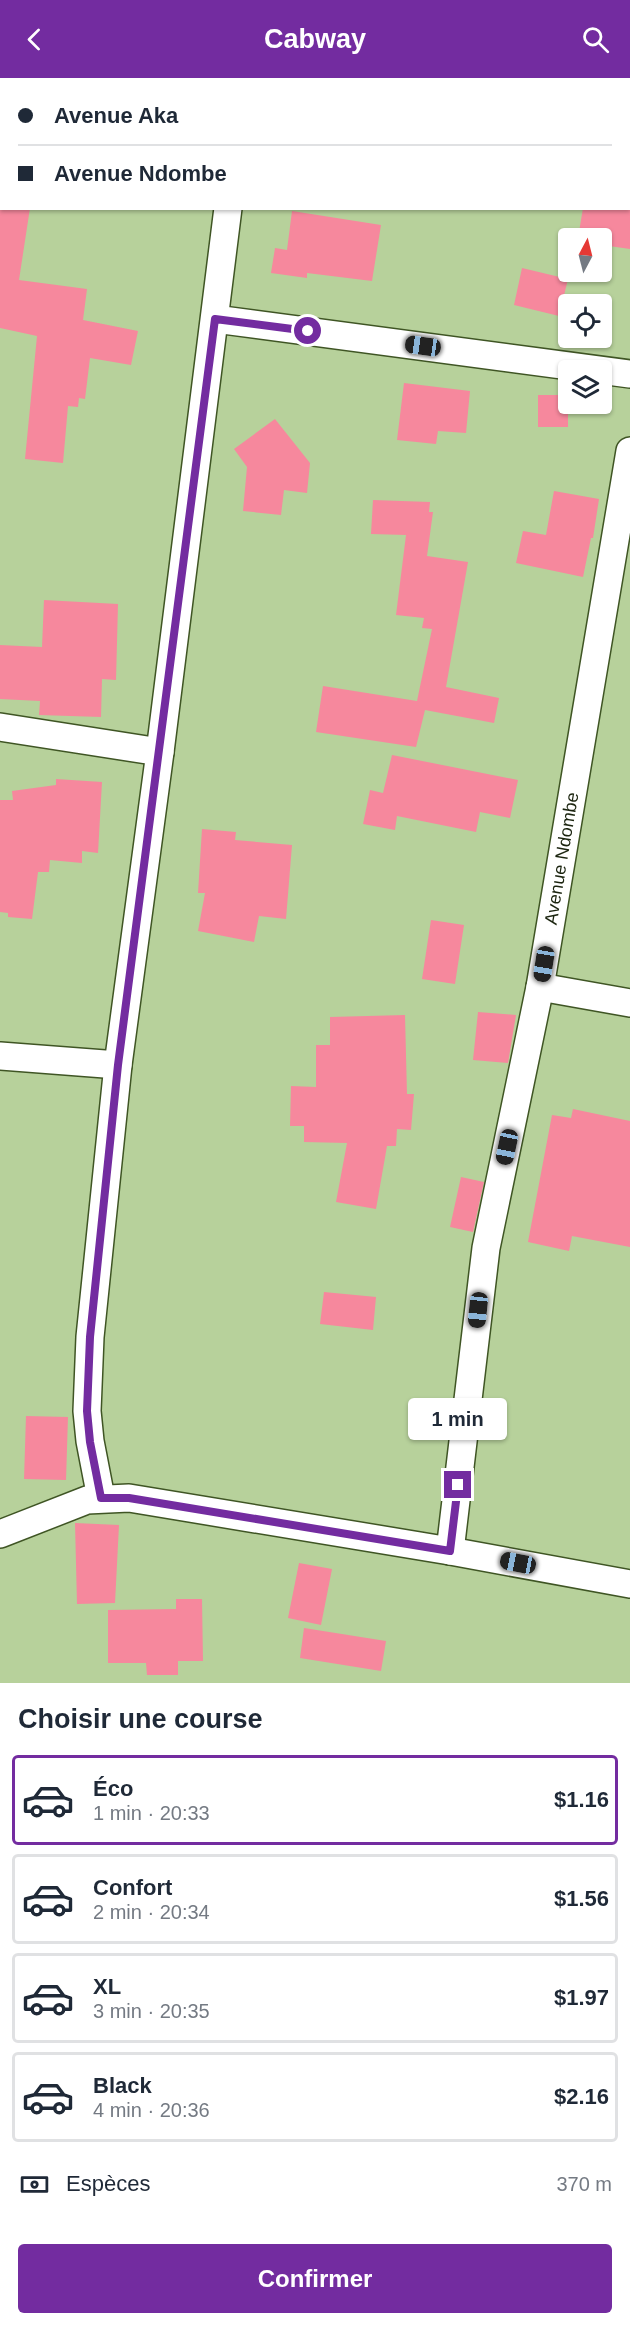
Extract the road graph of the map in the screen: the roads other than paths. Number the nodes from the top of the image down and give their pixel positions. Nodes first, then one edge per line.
1 (228, 210) edge
2 (215, 319) junction
3 (630, 374) edge
4 (630, 451) edge
5 (0, 727) edge
6 (160, 752) junction
7 (540, 987) junction
8 (630, 1003) edge
9 (0, 1056) edge
10 (118, 1065) junction
11 (101, 1498) junction
12 (0, 1534) edge
13 (450, 1551) junction
14 (630, 1584) edge

1 - 2 street
2 - 3 street
2 - 6 street
4 - 7 street, Avenue Ndombe
5 - 6 street
6 - 10 street
7 - 8 street
7 - 13 street, Avenue Ndombe
9 - 10 street
10 - 11 street
11 - 12 street
11 - 13 street
13 - 14 street

